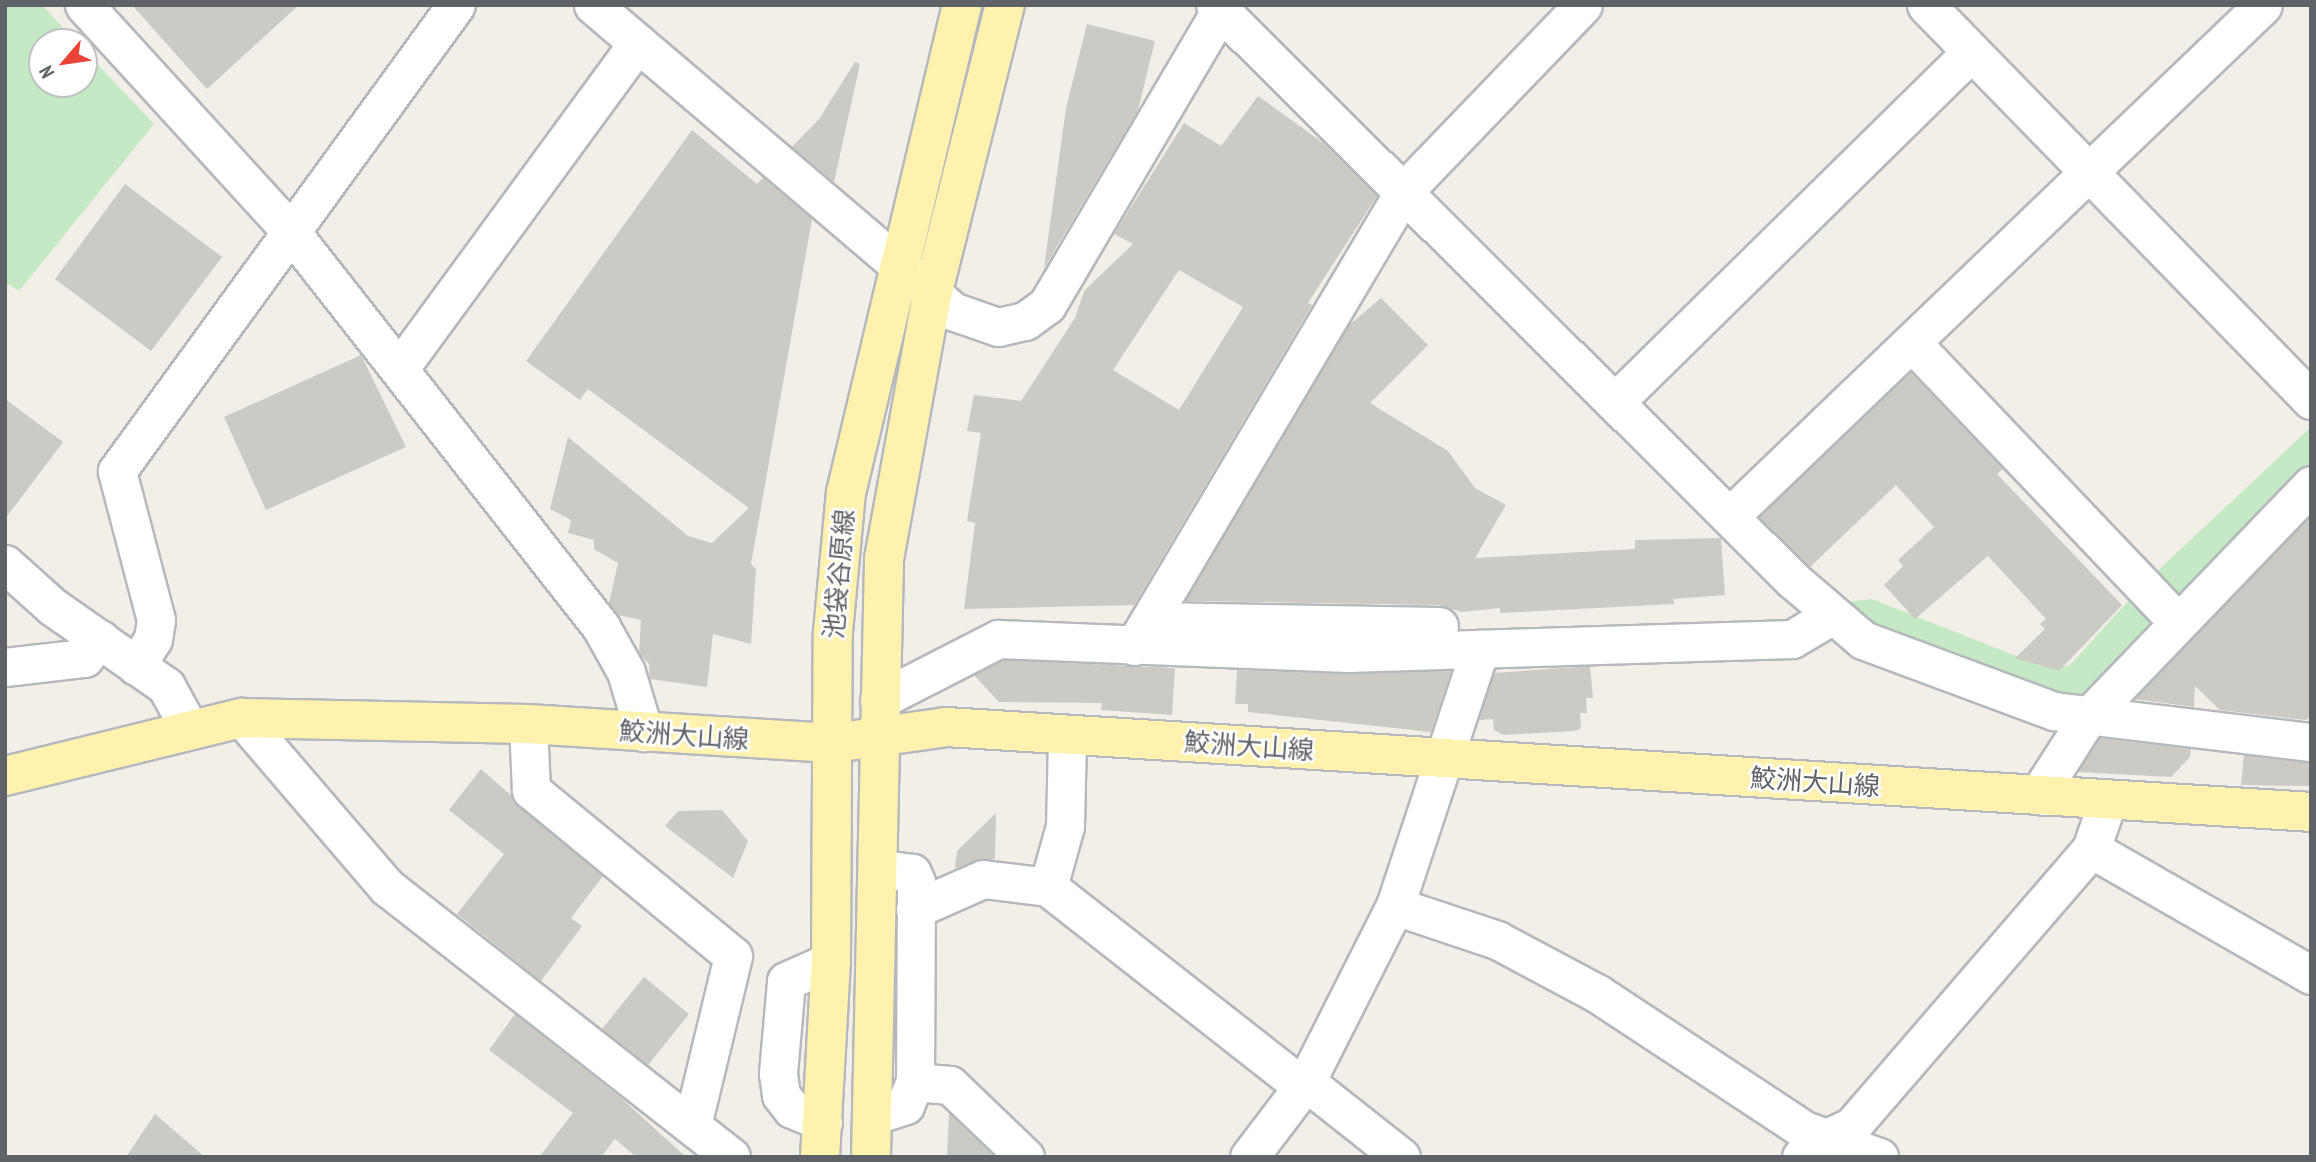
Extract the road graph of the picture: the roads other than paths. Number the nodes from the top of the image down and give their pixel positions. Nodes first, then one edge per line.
1 (84, 5) edge
2 (456, 5) edge
3 (593, 5) edge
4 (962, 5) edge
5 (1005, 5) edge
6 (1583, 5) edge
7 (1926, 5) edge
8 (2263, 5) edge
9 (1220, 7) edge
10 (638, 43) junction
11 (1970, 52) junction
12 (2089, 172) junction
13 (1404, 191) junction
14 (291, 232) junction
15 (898, 265) junction
16 (932, 295) junction
17 (1912, 342) junction
18 (399, 369) junction
19 (2311, 400) edge
20 (1615, 402) junction
21 (2311, 485) edge
22 (1730, 516) junction
23 (5, 564) edge
24 (1815, 615) junction
25 (2177, 621) junction
26 (1142, 634) junction
27 (100, 639) junction
28 (1480, 649) junction
29 (136, 666) junction
30 (5, 667) edge
31 (2088, 717) junction
32 (242, 718) junction
33 (879, 718) junction
34 (528, 724) junction
35 (189, 728) junction
36 (645, 732) junction
37 (1068, 734) junction
38 (2311, 742) edge
39 (834, 743) junction
40 (1448, 759) junction
41 (5, 776) edge
42 (2043, 796) junction
43 (2108, 800) junction
44 (2311, 812) edge
45 (2091, 849) junction
46 (878, 868) junction
47 (1048, 887) junction
48 (1395, 906) junction
49 (915, 909) junction
50 (2311, 975) edge
51 (915, 1082) junction
52 (1304, 1084) junction
53 (872, 1116) junction
54 (822, 1140) edge
55 (708, 1144) edge
56 (1816, 1147) edge
57 (871, 1157) edge
58 (1025, 1157) edge
59 (1249, 1157) edge
60 (1401, 1157) edge
61 (1879, 1157) edge

1 - 14 street
2 - 14 street
3 - 10 street
4 - 15 main road, 池袋谷原線
5 - 16 main road, 池袋谷原線
6 - 13 street
7 - 11 street
8 - 12 street
9 - 13 street
9 - 16 street
10 - 15 street
10 - 18 street
11 - 12 street
11 - 20 street
12 - 17 street
12 - 19 street
13 - 20 street
13 - 26 street
14 - 18 street
14 - 29 street
15 - 16 street
15 - 39 main road, 池袋谷原線
16 - 33 main road, 池袋谷原線
17 - 22 street
17 - 25 street
18 - 36 street
20 - 22 street
21 - 25 street
22 - 24 street
23 - 27 street
24 - 26 street
24 - 28 street
24 - 31 street
25 - 31 street
26 - 28 street
26 - 33 street
27 - 29 street
27 - 30 street
28 - 40 street
29 - 35 street
31 - 38 street
31 - 42 street
32 - 34 main road, 鮫洲大山線
32 - 35 main road, 鮫洲大山線
32 - 55 street
33 - 37 main road, 鮫洲大山線
33 - 39 main road, 鮫洲大山線
33 - 46 main road, 池袋谷原線
34 - 36 main road, 鮫洲大山線
34 - 55 street
35 - 41 main road, 鮫洲大山線
36 - 39 main road, 鮫洲大山線
37 - 40 main road, 鮫洲大山線
37 - 47 street
39 - 54 main road, 池袋谷原線
40 - 42 main road, 鮫洲大山線
40 - 48 street
42 - 43 main road, 鮫洲大山線
43 - 44 main road, 鮫洲大山線
43 - 45 street
45 - 50 street
45 - 56 street
46 - 49 street
46 - 53 main road, 池袋谷原線
47 - 49 street
47 - 52 street
48 - 52 street
48 - 56 street
49 - 51 street
51 - 53 street
51 - 58 street
52 - 59 street
52 - 60 street
53 - 57 main road, 池袋谷原線
56 - 61 street

